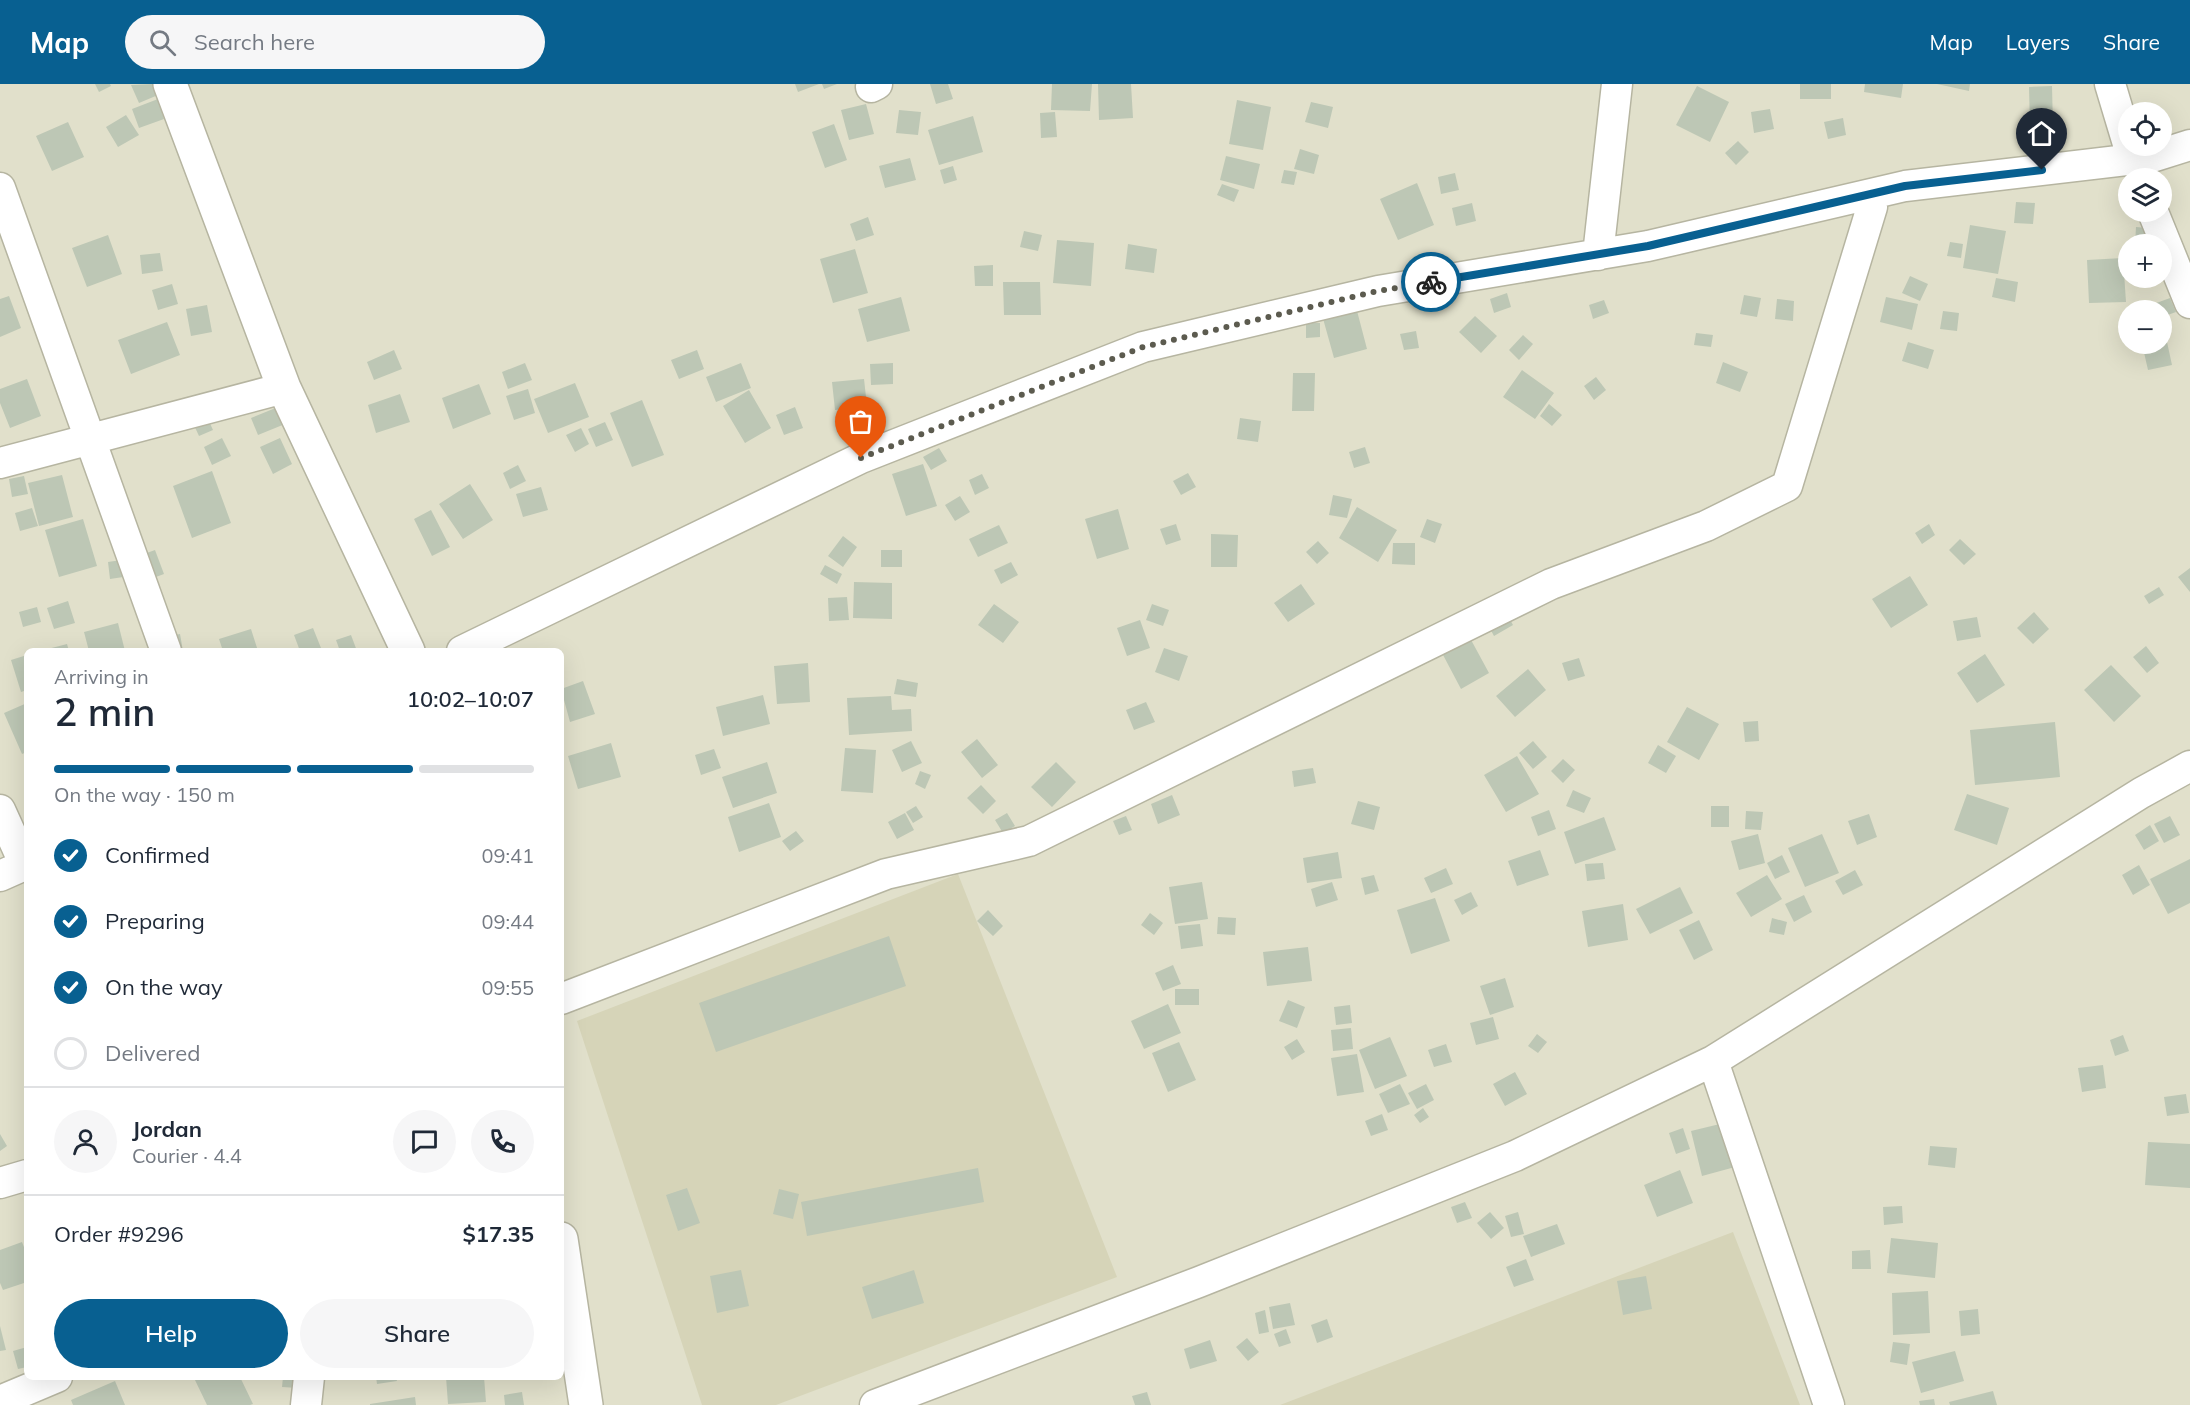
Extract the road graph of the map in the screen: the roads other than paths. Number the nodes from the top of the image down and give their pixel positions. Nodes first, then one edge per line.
1 (170, 84) edge
2 (1617, 84) edge
3 (2110, 84) edge
4 (2190, 145) edge
5 (2132, 157) edge
6 (0, 188) edge
7 (1872, 207) dead end
8 (2157, 222) edge
9 (1598, 255) junction
10 (2190, 303) edge
11 (284, 388) junction
12 (90, 441) junction
13 (0, 463) edge
14 (165, 648) edge
15 (407, 648) edge
16 (468, 648) edge
17 (2190, 766) edge
18 (0, 810) edge
19 (17, 868) edge
20 (564, 998) edge
21 (1713, 1061) junction
22 (24, 1176) edge
23 (0, 1183) edge
24 (564, 1259) edge
25 (50, 1380) edge
26 (309, 1380) edge
27 (0, 1401) edge
28 (306, 1405) edge
29 (586, 1405) edge
30 (874, 1405) edge
31 (1829, 1405) edge

1 - 11 street
2 - 9 street
3 - 5 street
4 - 5 street
5 - 9 street
6 - 12 street
7 - 20 street
8 - 10 street
9 - 16 street
11 - 12 street
11 - 15 street
12 - 13 street
12 - 14 street
17 - 21 street
18 - 19 street
21 - 30 street
21 - 31 street
22 - 23 street
24 - 29 street
25 - 27 street
26 - 28 street

